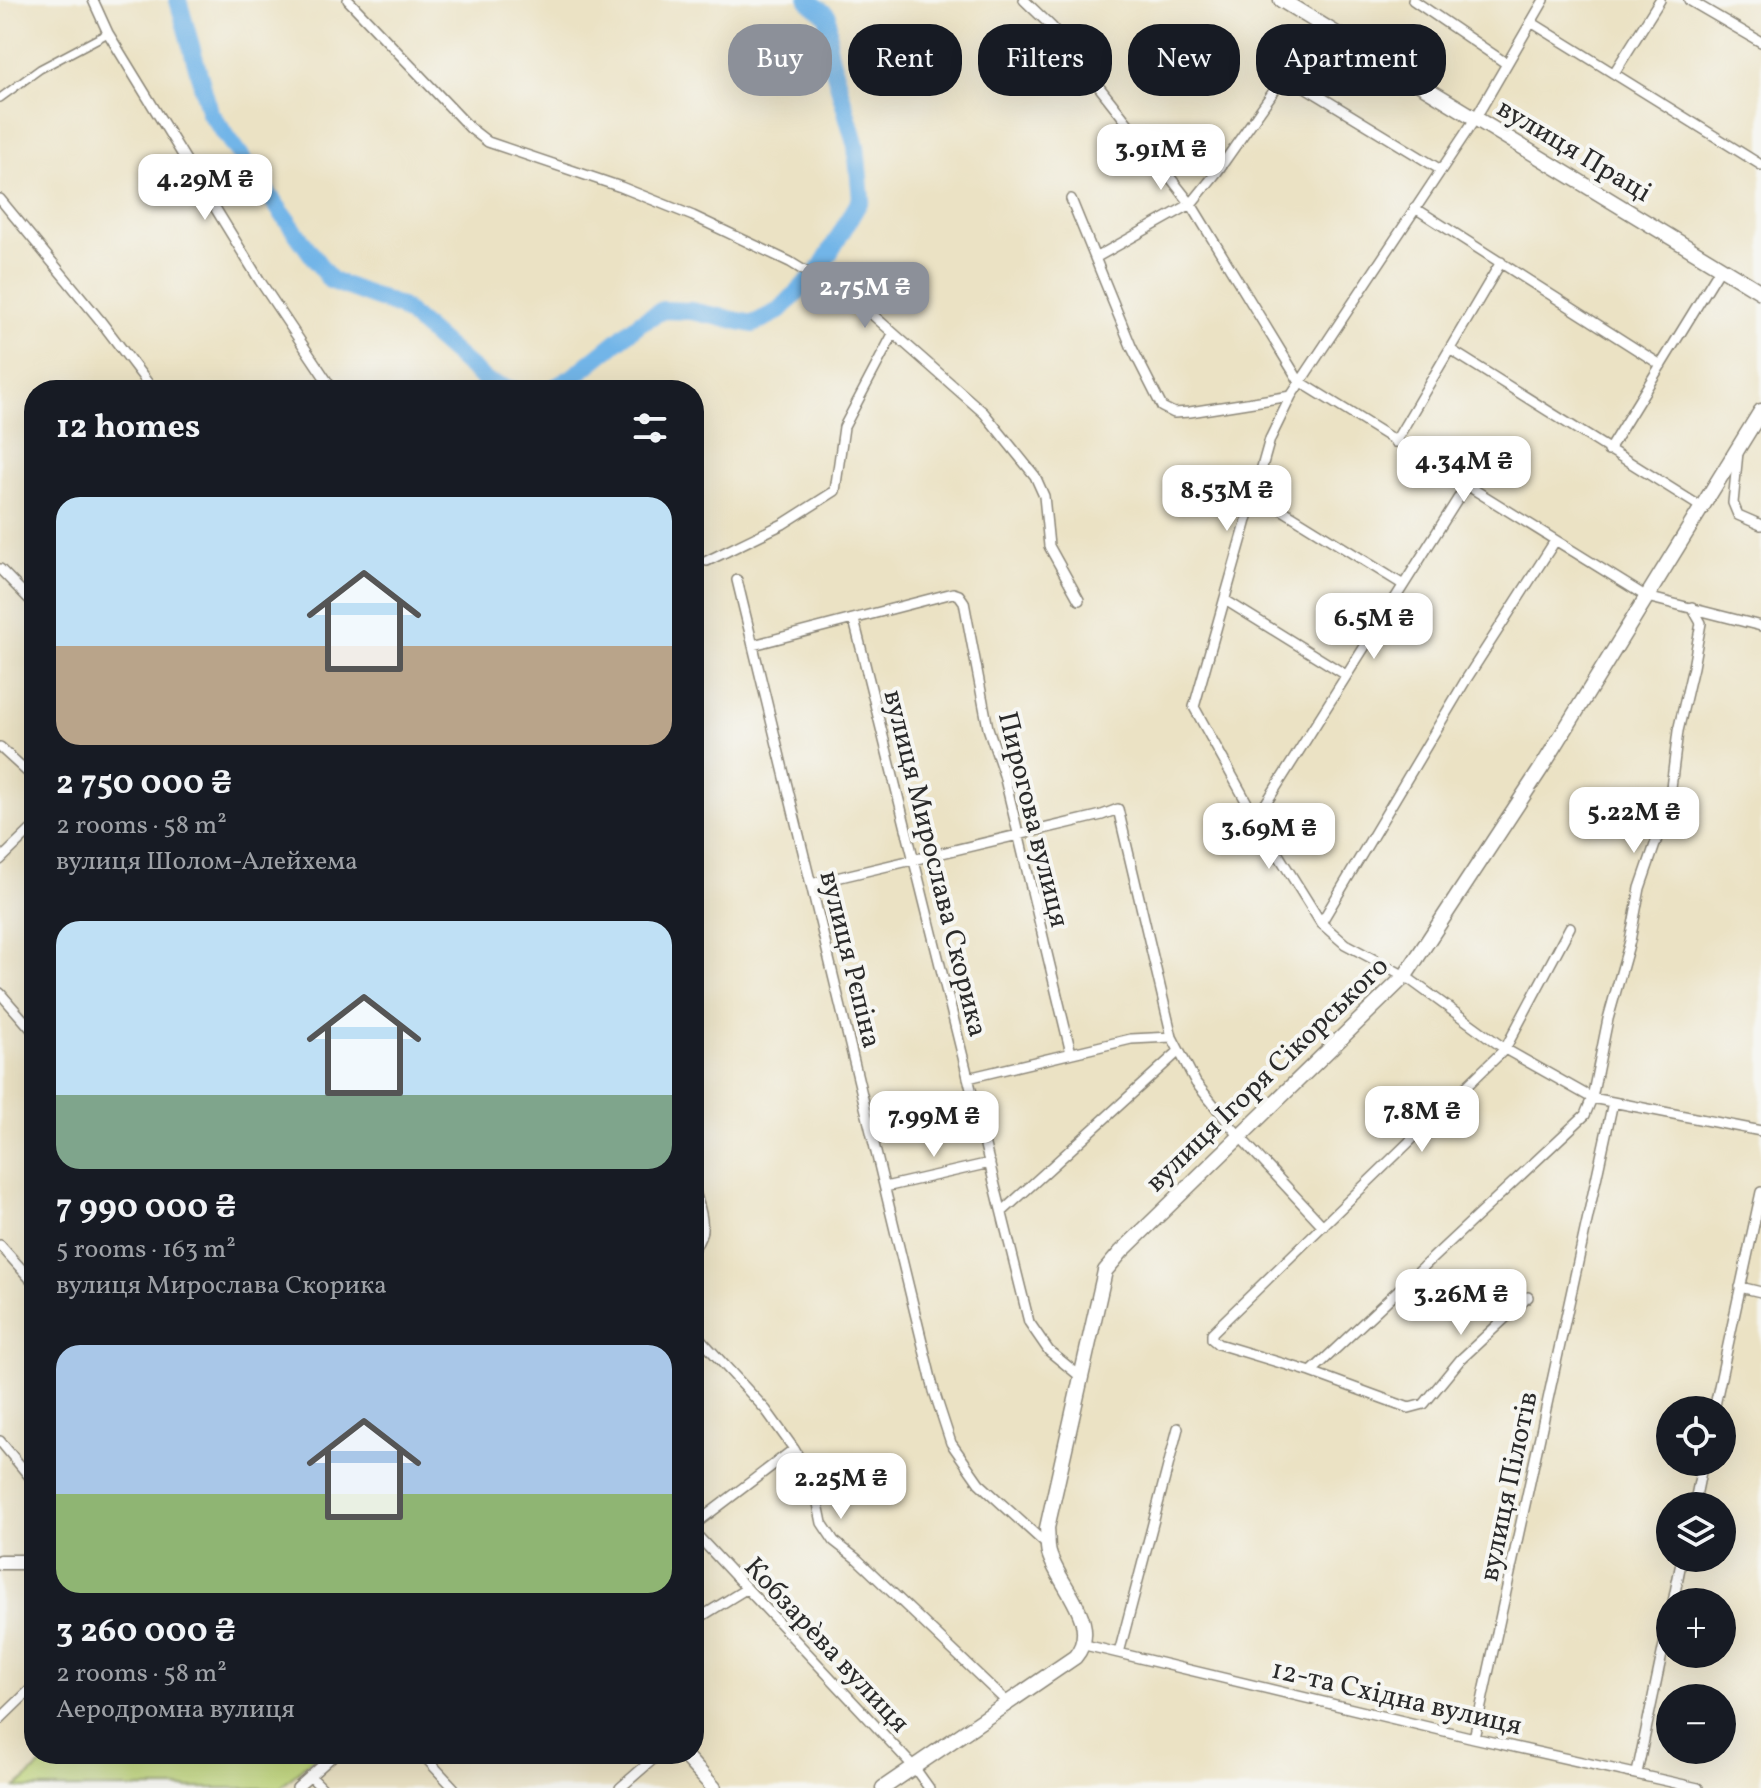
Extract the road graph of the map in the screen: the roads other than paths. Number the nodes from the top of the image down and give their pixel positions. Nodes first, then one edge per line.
1 (93, 0) edge
2 (348, 0) edge
3 (1024, 0) edge
4 (1281, 0) edge
5 (1413, 0) edge
6 (1544, 0) edge
7 (1660, 0) edge
8 (1689, 0) edge
9 (1531, 22) junction
10 (1321, 24) edge
11 (108, 33) junction
12 (1761, 42) edge
13 (1507, 64) junction
14 (1614, 73) junction
15 (1270, 96) edge
16 (1319, 96) edge
17 (1438, 96) edge
18 (0, 98) edge
19 (1475, 119) junction
20 (1761, 165) edge
21 (1441, 170) junction
22 (0, 199) edge
23 (1071, 199) dead end
24 (1191, 204) junction
25 (1415, 208) junction
26 (1095, 258) junction
27 (1501, 262) junction
28 (1721, 267) junction
29 (1761, 292) edge
30 (893, 334) junction
31 (1451, 350) junction
32 (1661, 365) junction
33 (145, 380) edge
34 (326, 380) edge
35 (1299, 381) junction
36 (1291, 396) junction
37 (1761, 411) edge
38 (1395, 442) junction
39 (1738, 449) junction
40 (1608, 451) junction
41 (1466, 486) junction
42 (1255, 493) junction
43 (1701, 507) junction
44 (1761, 525) edge
45 (1555, 541) junction
46 (707, 561) dead end
47 (0, 569) edge
48 (737, 580) dead end
49 (1402, 584) junction
50 (24, 594) edge
51 (1647, 597) junction
52 (1079, 600) dead end
53 (1225, 600) junction
54 (1692, 607) junction
55 (854, 620) junction
56 (1761, 626) edge
57 (753, 645) junction
58 (1346, 675) junction
59 (0, 747) edge
60 (24, 769) edge
61 (1256, 819) junction
62 (1018, 835) junction
63 (24, 837) edge
64 (913, 859) junction
65 (0, 860) edge
66 (811, 884) junction
67 (1321, 923) junction
68 (1570, 927) dead end
69 (1405, 976) junction
70 (0, 993) edge
71 (24, 1021) edge
72 (1172, 1037) junction
73 (1505, 1049) junction
74 (1179, 1051) junction
75 (1071, 1053) junction
76 (968, 1078) junction
77 (1592, 1098) junction
78 (1613, 1102) junction
79 (1761, 1131) edge
80 (1240, 1137) junction
81 (990, 1163) junction
82 (885, 1187) junction
83 (1761, 1192) edge
84 (1003, 1211) junction
85 (1323, 1226) junction
86 (0, 1245) edge
87 (24, 1272) edge
88 (1740, 1287) junction
89 (1761, 1292) edge
90 (1528, 1297) dead end
91 (704, 1343) edge
92 (1311, 1372) junction
93 (1081, 1377) junction
94 (1717, 1396) edge
95 (1178, 1428) dead end
96 (0, 1441) edge
97 (794, 1449) junction
98 (24, 1470) edge
99 (704, 1517) edge
100 (704, 1543) edge
101 (1048, 1546) junction
102 (0, 1562) edge
103 (24, 1562) edge
104 (746, 1589) junction
105 (704, 1615) edge
106 (1085, 1645) junction
107 (1119, 1653) junction
108 (1659, 1668) edge
109 (24, 1696) edge
110 (1008, 1703) junction
111 (0, 1719) edge
112 (1474, 1738) junction
113 (324, 1764) edge
114 (431, 1764) edge
115 (648, 1764) edge
116 (692, 1764) edge
117 (914, 1767) junction
118 (1637, 1773) junction
119 (310, 1776) junction
120 (297, 1788) edge
121 (322, 1788) edge
122 (454, 1788) edge
123 (620, 1788) edge
124 (714, 1788) edge
125 (883, 1788) edge
126 (929, 1788) edge
127 (1698, 1788) edge

1 - 11 street
2 - 30 street
3 - 24 street
4 - 10 main road, вулиця Праці
5 - 13 street
6 - 9 street
7 - 14 street
8 - 12 street
9 - 13 street
9 - 14 street
11 - 18 street
11 - 34 street
13 - 19 street
14 - 20 street
15 - 24 street
16 - 21 street
17 - 19 main road, вулиця Праці
19 - 21 street
19 - 28 main road, вулиця Праці
21 - 25 street
22 - 33 street
23 - 26 street
24 - 26 street
24 - 35 street
25 - 27 street
25 - 35 street
26 - 36 street
27 - 31 street
27 - 32 street
28 - 29 main road, вулиця Праці
28 - 32 street
30 - 46 street
30 - 52 street
31 - 38 street
31 - 40 street
32 - 40 street
35 - 36 street
35 - 38 street
36 - 42 street
37 - 39 main road, вулиця Ігоря Сікорського
38 - 41 street
39 - 43 main road, вулиця Ігоря Сікорського
39 - 44 street
40 - 43 street
41 - 45 street
41 - 49 street
42 - 49 street
42 - 53 street
43 - 51 main road, вулиця Ігоря Сікорського
45 - 51 street
45 - 67 street
47 - 50 street
48 - 57 street, вулиця Рєпіна
49 - 58 street
51 - 54 street
51 - 69 main road, вулиця Ігоря Сікорського
53 - 58 street
53 - 61 street
54 - 56 street
54 - 77 street
55 - 57 street
55 - 62 street, Пирогова вулиця
55 - 64 street, вулиця Мирослава Скорика
57 - 66 street, вулиця Рєпіна
58 - 61 street
59 - 60 street
61 - 67 street
62 - 64 street
62 - 72 street
62 - 75 street, Пирогова вулиця
63 - 65 street
64 - 66 street
64 - 76 street, вулиця Мирослава Скорика
66 - 82 street, вулиця Рєпіна
67 - 69 street
68 - 73 street
69 - 73 street
69 - 80 main road, вулиця Ігоря Сікорського
70 - 71 street
72 - 74 street
72 - 75 street
73 - 77 street
73 - 85 street
74 - 80 street
74 - 84 street
75 - 76 street
76 - 81 street, вулиця Мирослава Скорика
77 - 78 street
77 - 92 street
78 - 79 street
78 - 112 street, вулиця Пілотів
80 - 85 street
80 - 93 main road, вулиця Ігоря Сікорського
81 - 82 street
81 - 84 street, вулиця Мирослава Скорика
82 - 101 street, вулиця Рєпіна
83 - 88 street
84 - 93 street, вулиця Мирослава Скорика
85 - 92 street
86 - 87 street
88 - 89 street
88 - 94 street
90 - 92 street
91 - 97 street
93 - 101 main road, вулиця Ігоря Сікорського
95 - 107 street
96 - 98 street
97 - 99 street
97 - 110 street
100 - 104 street, Кобзарèва вулиця
101 - 106 main road, вулиця Ігоря Сікорського
102 - 103 main road
104 - 105 street
104 - 117 street, Кобзарèва вулиця
106 - 107 street, 12-та Східна вулиця
106 - 110 main road
107 - 112 street, 12-та Східна вулиця
108 - 118 street
109 - 111 street
110 - 117 main road
112 - 118 street, 12-та Східна вулиця
113 - 119 street
114 - 122 street
115 - 123 street
116 - 124 main road
117 - 125 main road
117 - 126 street, Кобзарèва вулиця
118 - 127 street, 12-та Східна вулиця
119 - 120 street
119 - 121 street

